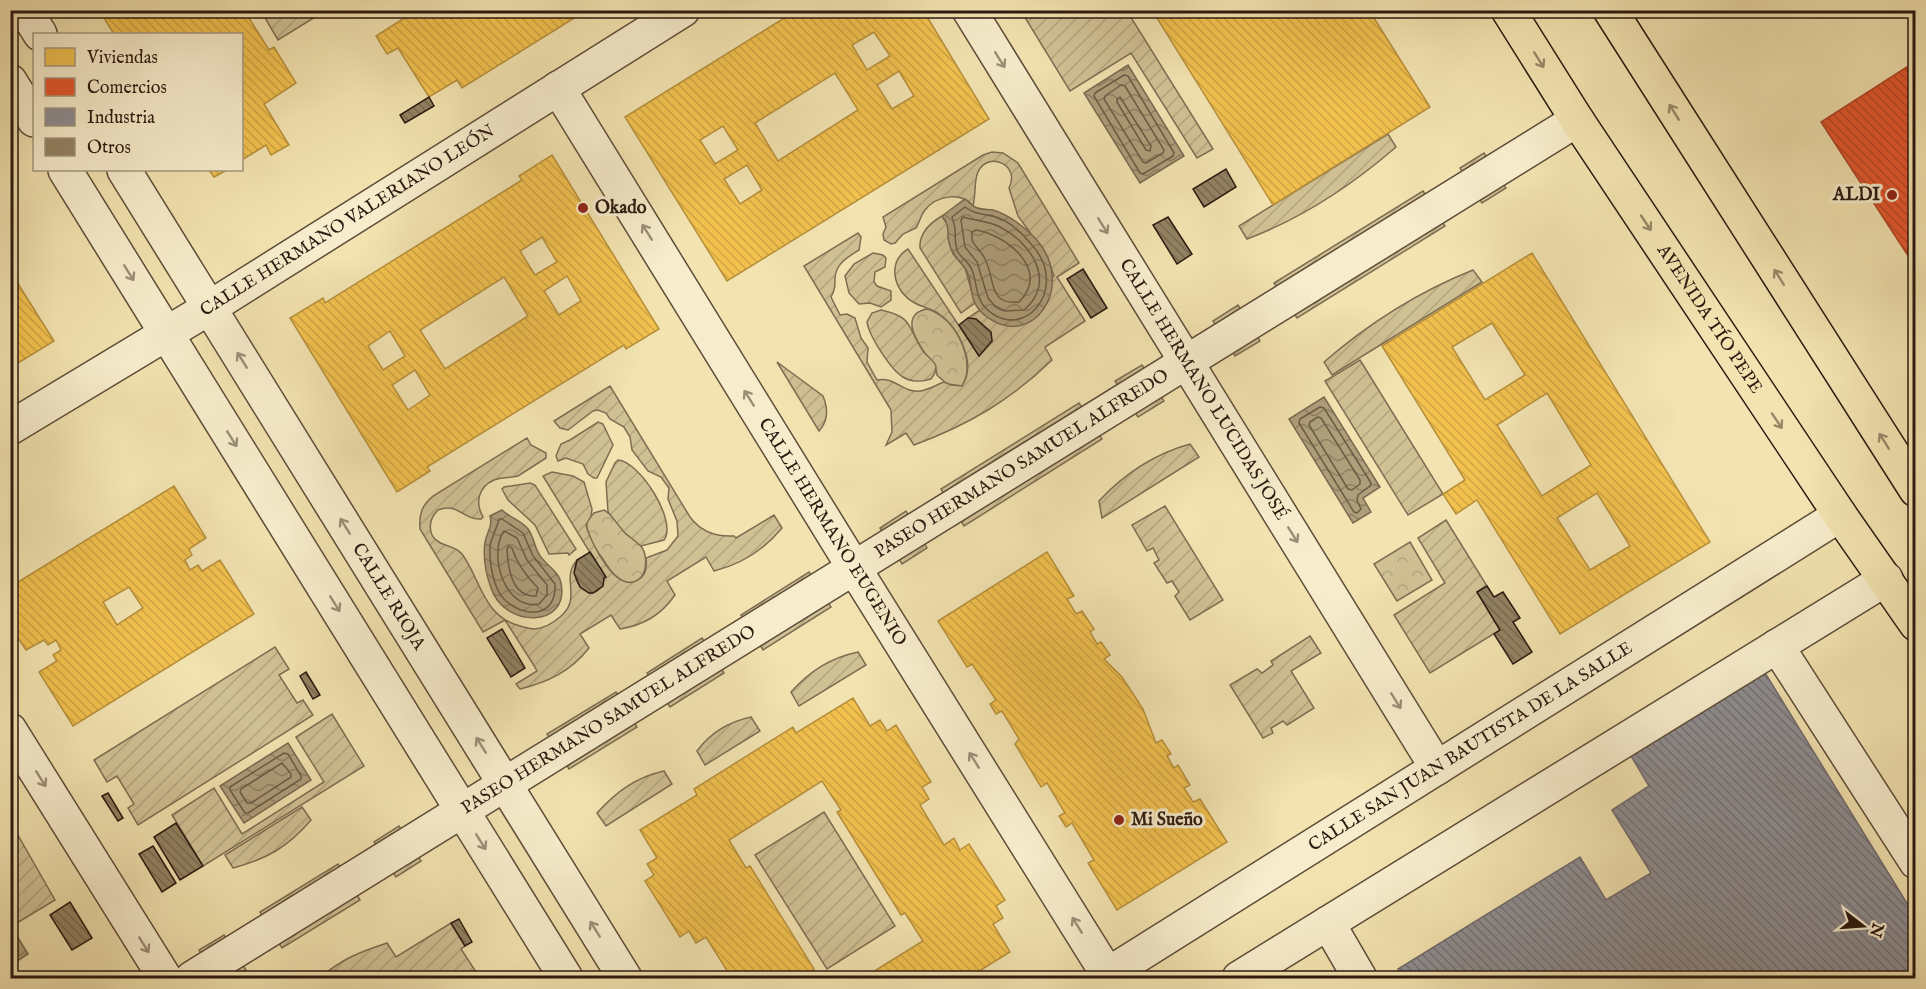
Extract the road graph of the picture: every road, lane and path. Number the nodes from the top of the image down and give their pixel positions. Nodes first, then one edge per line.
1 (25, 10) edge
2 (683, 10) edge
3 (969, 10) edge
4 (1508, 10) edge
5 (1610, 10) edge
6 (39, 33) edge
7 (10, 81) edge
8 (558, 88) junction
9 (33, 118) edge
10 (1577, 120) junction
11 (66, 171) edge
12 (125, 171) edge
13 (153, 216) junction
14 (110, 242) junction
15 (210, 308) junction
16 (166, 333) junction
17 (1187, 362) junction
18 (10, 429) edge
19 (1916, 490) edge
20 (1840, 515) junction
21 (854, 568) junction
22 (1886, 579) junction
23 (1916, 624) edge
24 (1777, 646) junction
25 (10, 730) edge
26 (1437, 768) junction
27 (505, 784) junction
28 (462, 811) junction
29 (1916, 862) edge
30 (1328, 923) junction
31 (1105, 977) edge
32 (165, 978) edge
33 (192, 978) edge
34 (566, 978) edge
35 (626, 978) edge
36 (1239, 978) edge
37 (1359, 978) edge

1 - 6 street
2 - 8 street, CALLE HERMANO VALERIANO LEÓN
3 -> 17 street, CALLE HERMANO LUCIDAS JOSÉ
4 -> 10 main road, AVENIDA TÍO PEPE
19 -> 5 main road
7 - 9 street
8 - 15 street, CALLE HERMANO VALERIANO LEÓN
21 -> 8 street, CALLE HERMANO EUGENIO
10 - 17 street, PASEO HERMANO SAMUEL ALFREDO
10 -> 20 main road, AVENIDA TÍO PEPE
11 - 14 street
12 - 13 street, CALLE RIOJA
13 - 14 street
13 - 15 street, CALLE RIOJA
14 -> 16 street
15 - 16 street, CALLE HERMANO VALERIANO LEÓN
27 -> 15 street, CALLE RIOJA
16 - 18 street, CALLE HERMANO VALERIANO LEÓN
16 -> 28 street
17 - 21 street, PASEO HERMANO SAMUEL ALFREDO
17 -> 26 street, CALLE HERMANO LUCIDAS JOSÉ
20 - 22 main road, AVENIDA TÍO PEPE
20 - 26 street, CALLE SAN JUAN BAUTISTA DE LA SALLE
21 - 27 street, PASEO HERMANO SAMUEL ALFREDO
31 -> 21 street, CALLE HERMANO EUGENIO
22 - 23 main road, AVENIDA TÍO PEPE
22 - 24 street
24 - 29 street
24 - 30 street
25 -> 32 street
26 - 31 street, CALLE SAN JUAN BAUTISTA DE LA SALLE
27 - 28 street, PASEO HERMANO SAMUEL ALFREDO
35 -> 27 street, CALLE RIOJA
28 - 33 street, PASEO HERMANO SAMUEL ALFREDO
28 -> 34 street
30 - 36 street
30 - 37 street

